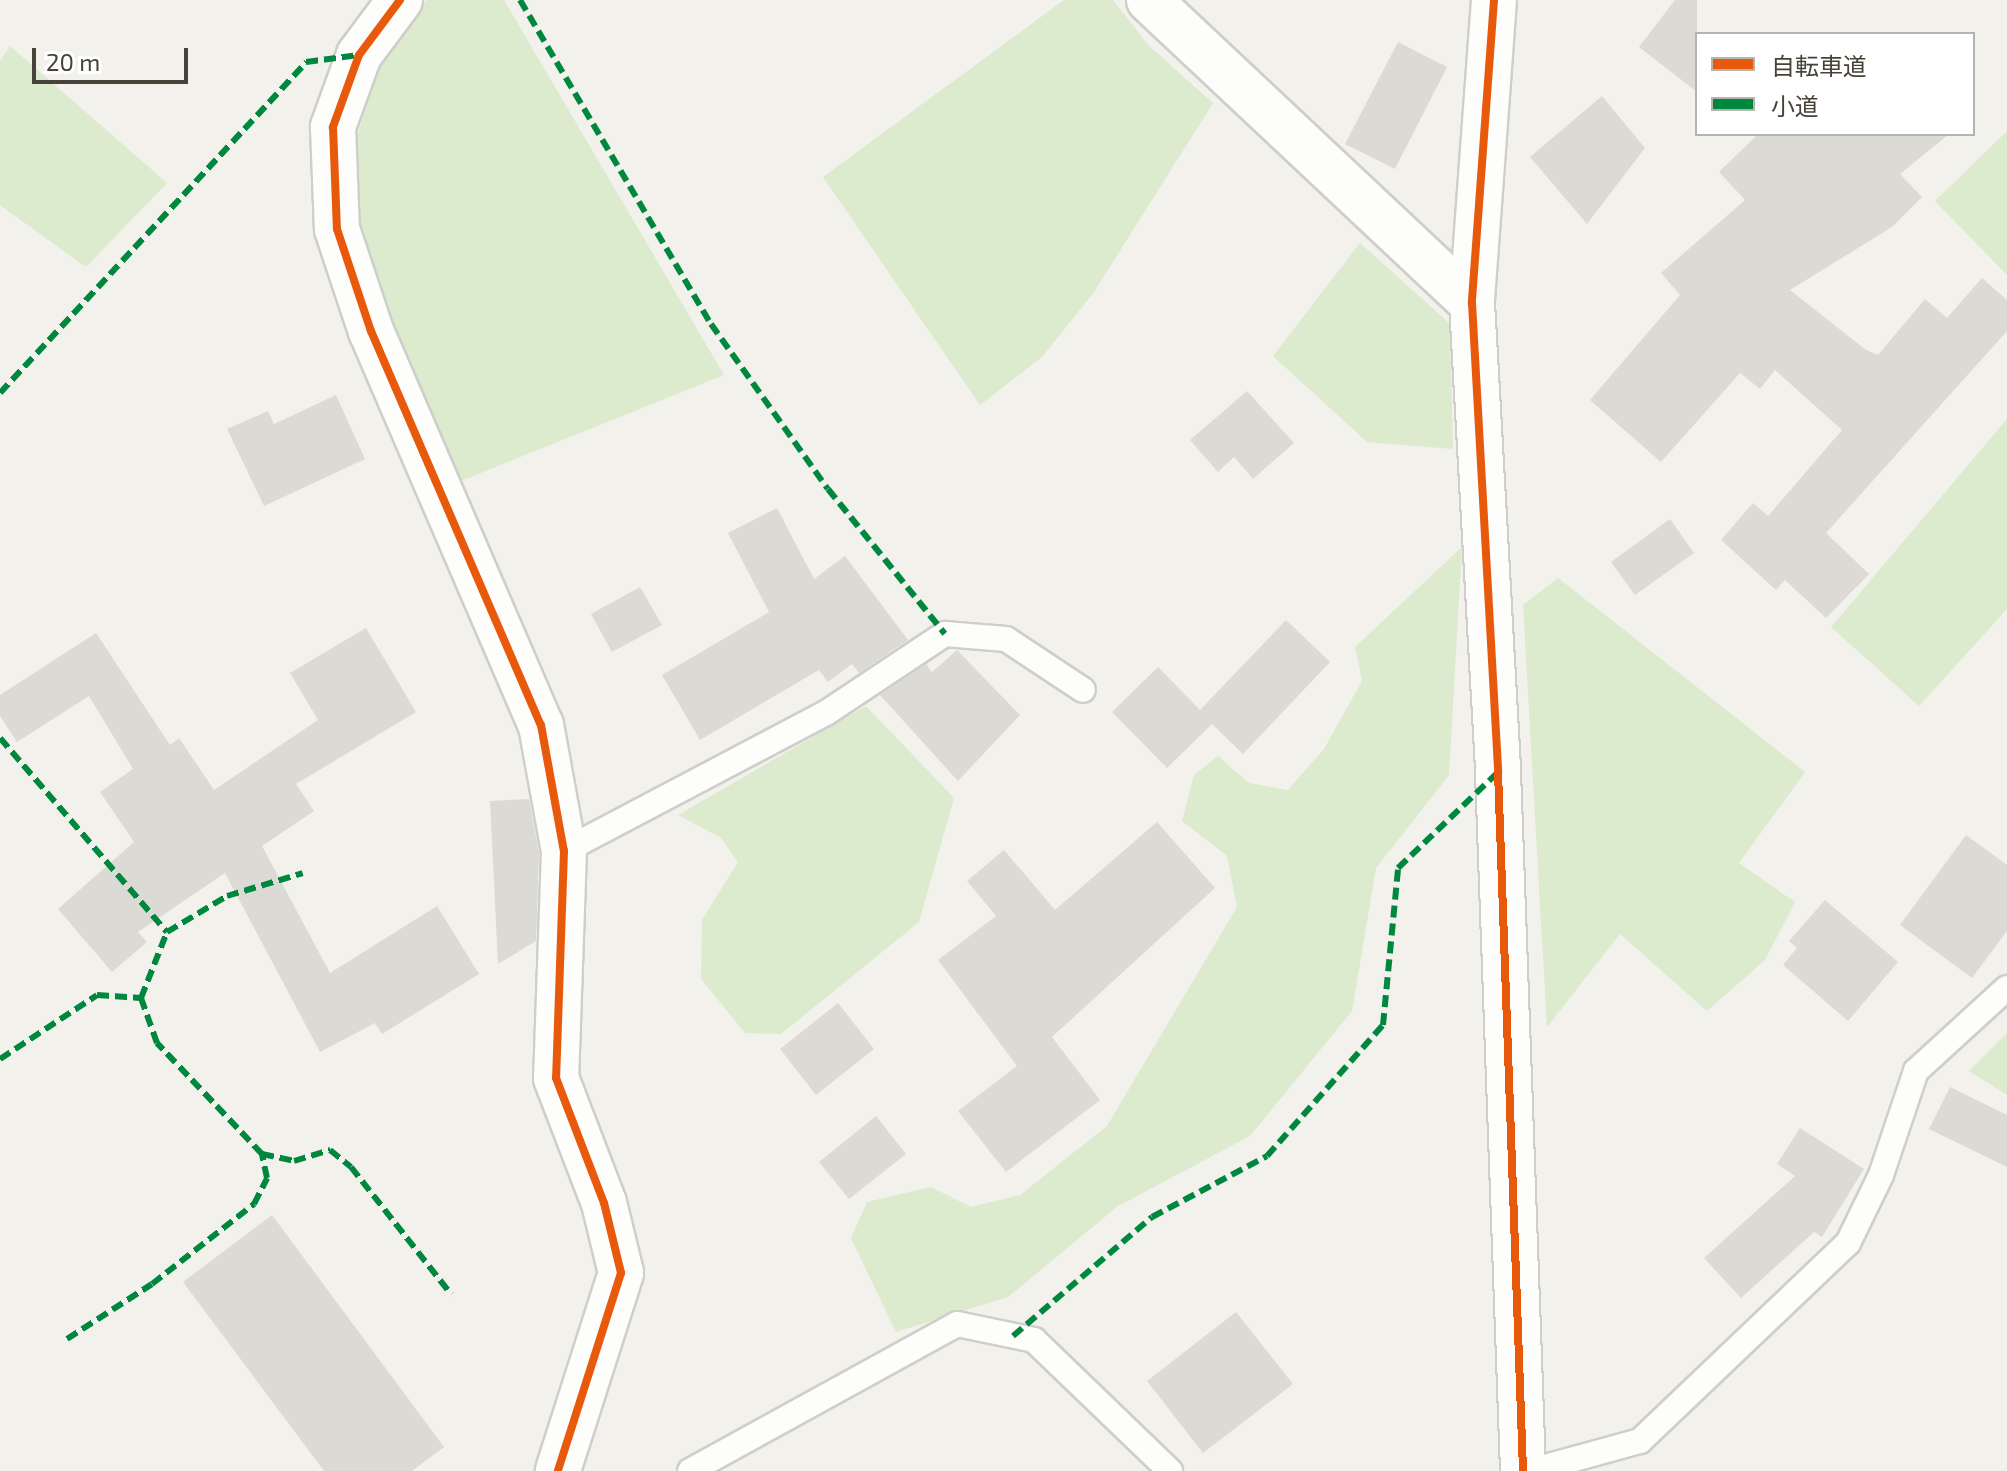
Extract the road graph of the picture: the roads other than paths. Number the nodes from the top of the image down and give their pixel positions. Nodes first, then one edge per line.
1 (400, 0) edge
2 (1149, 0) edge
3 (1494, 0) edge
4 (1472, 303) junction
5 (1083, 690) dead end
6 (564, 851) junction
7 (2007, 988) edge
8 (558, 1471) edge
9 (690, 1471) edge
10 (1170, 1471) edge
11 (1523, 1471) edge
12 (1531, 1471) edge

1 - 6 street
2 - 4 street
3 - 4 street
4 - 11 street
5 - 6 lane
6 - 8 street
7 - 12 lane
9 - 10 lane

